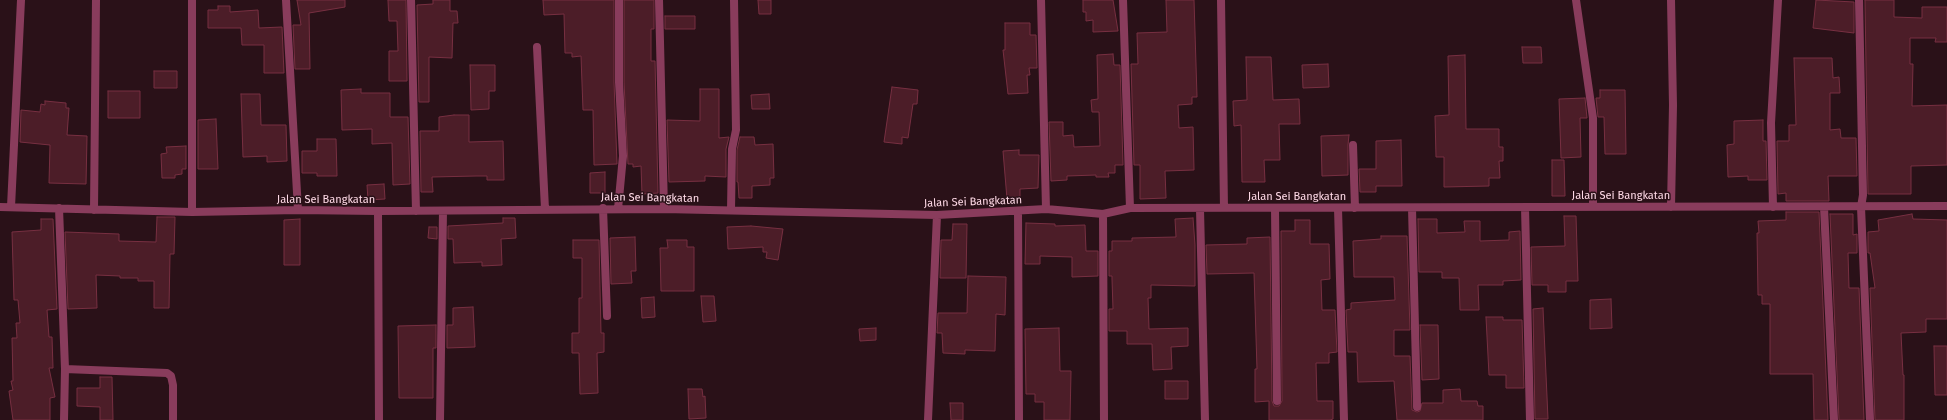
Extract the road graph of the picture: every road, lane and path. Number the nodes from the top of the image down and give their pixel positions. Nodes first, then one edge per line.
1 (21, 0) edge
2 (96, 0) edge
3 (192, 0) edge
4 (286, 0) edge
5 (411, 0) edge
6 (619, 0) edge
7 (659, 0) edge
8 (734, 0) edge
9 (1041, 0) edge
10 (1123, 0) edge
11 (1221, 0) edge
12 (1576, 0) edge
13 (1671, 0) edge
14 (1778, 0) edge
15 (1859, 0) edge
16 (537, 47) dead end
17 (1353, 145) dead end
18 (1947, 206) edge
19 (0, 207) edge
20 (11, 207) junction
21 (1525, 207) junction
22 (1593, 207) junction
23 (1671, 207) junction
24 (1772, 207) junction
25 (1824, 207) junction
26 (1861, 207) junction
27 (59, 208) junction
28 (603, 208) junction
29 (664, 208) junction
30 (1130, 208) junction
31 (1200, 208) junction
32 (1224, 208) junction
33 (1275, 208) junction
34 (1338, 208) junction
35 (1355, 208) junction
36 (1412, 208) junction
37 (545, 209) junction
38 (618, 209) junction
39 (1046, 209) junction
40 (94, 210) junction
41 (298, 210) junction
42 (731, 210) junction
43 (416, 211) junction
44 (443, 211) junction
45 (1018, 211) junction
46 (192, 212) junction
47 (378, 212) junction
48 (1103, 214) junction
49 (937, 215) junction
50 (607, 316) dead end
51 (65, 369) junction
52 (1277, 400) dead end
53 (1416, 407) dead end
54 (64, 420) edge
55 (173, 420) edge
56 (379, 420) edge
57 (440, 420) edge
58 (928, 420) edge
59 (1019, 420) edge
60 (1104, 420) edge
61 (1204, 420) edge
62 (1344, 420) edge
63 (1530, 420) edge
64 (1834, 420) edge
65 (1870, 420) edge

1 - 20 street
2 - 40 street
3 - 46 street
4 - 41 street
5 - 43 street
6 - 38 street
7 - 29 street
8 - 42 street
9 - 39 street
10 - 30 street
11 - 32 street
12 - 22 street
13 - 23 street
14 - 24 street
15 - 26 street
16 - 37 street
17 - 35 street
18 - 26 street, Jalan Sei Bangkatan
19 - 20 street, Jalan Sei Bangkatan
20 - 27 street, Jalan Sei Bangkatan
21 - 22 street, Jalan Sei Bangkatan
21 - 36 street, Jalan Sei Bangkatan
21 - 63 street
22 - 23 street, Jalan Sei Bangkatan
23 - 24 street, Jalan Sei Bangkatan
24 - 25 street, Jalan Sei Bangkatan
25 - 26 street, Jalan Sei Bangkatan
25 - 64 street
26 - 65 street
27 - 40 street, Jalan Sei Bangkatan
27 - 51 street
28 - 37 street, Jalan Sei Bangkatan
28 - 38 street, Jalan Sei Bangkatan
28 - 50 street
29 - 38 street, Jalan Sei Bangkatan
29 - 42 street, Jalan Sei Bangkatan
30 - 31 street, Jalan Sei Bangkatan
30 - 48 street, Jalan Sei Bangkatan
31 - 32 street, Jalan Sei Bangkatan
31 - 61 street
32 - 33 street, Jalan Sei Bangkatan
33 - 34 street, Jalan Sei Bangkatan
33 - 52 street
34 - 35 street, Jalan Sei Bangkatan
34 - 62 street
35 - 36 street, Jalan Sei Bangkatan
36 - 53 street
37 - 44 street, Jalan Sei Bangkatan
39 - 45 street, Jalan Sei Bangkatan
39 - 48 street, Jalan Sei Bangkatan
40 - 46 street, Jalan Sei Bangkatan
41 - 46 street, Jalan Sei Bangkatan
41 - 47 street, Jalan Sei Bangkatan
42 - 49 street, Jalan Sei Bangkatan
43 - 44 street, Jalan Sei Bangkatan
43 - 47 street, Jalan Sei Bangkatan
44 - 57 street
45 - 49 street, Jalan Sei Bangkatan
45 - 59 street
47 - 56 street
48 - 60 street
49 - 58 street
51 - 54 street
51 - 55 street

